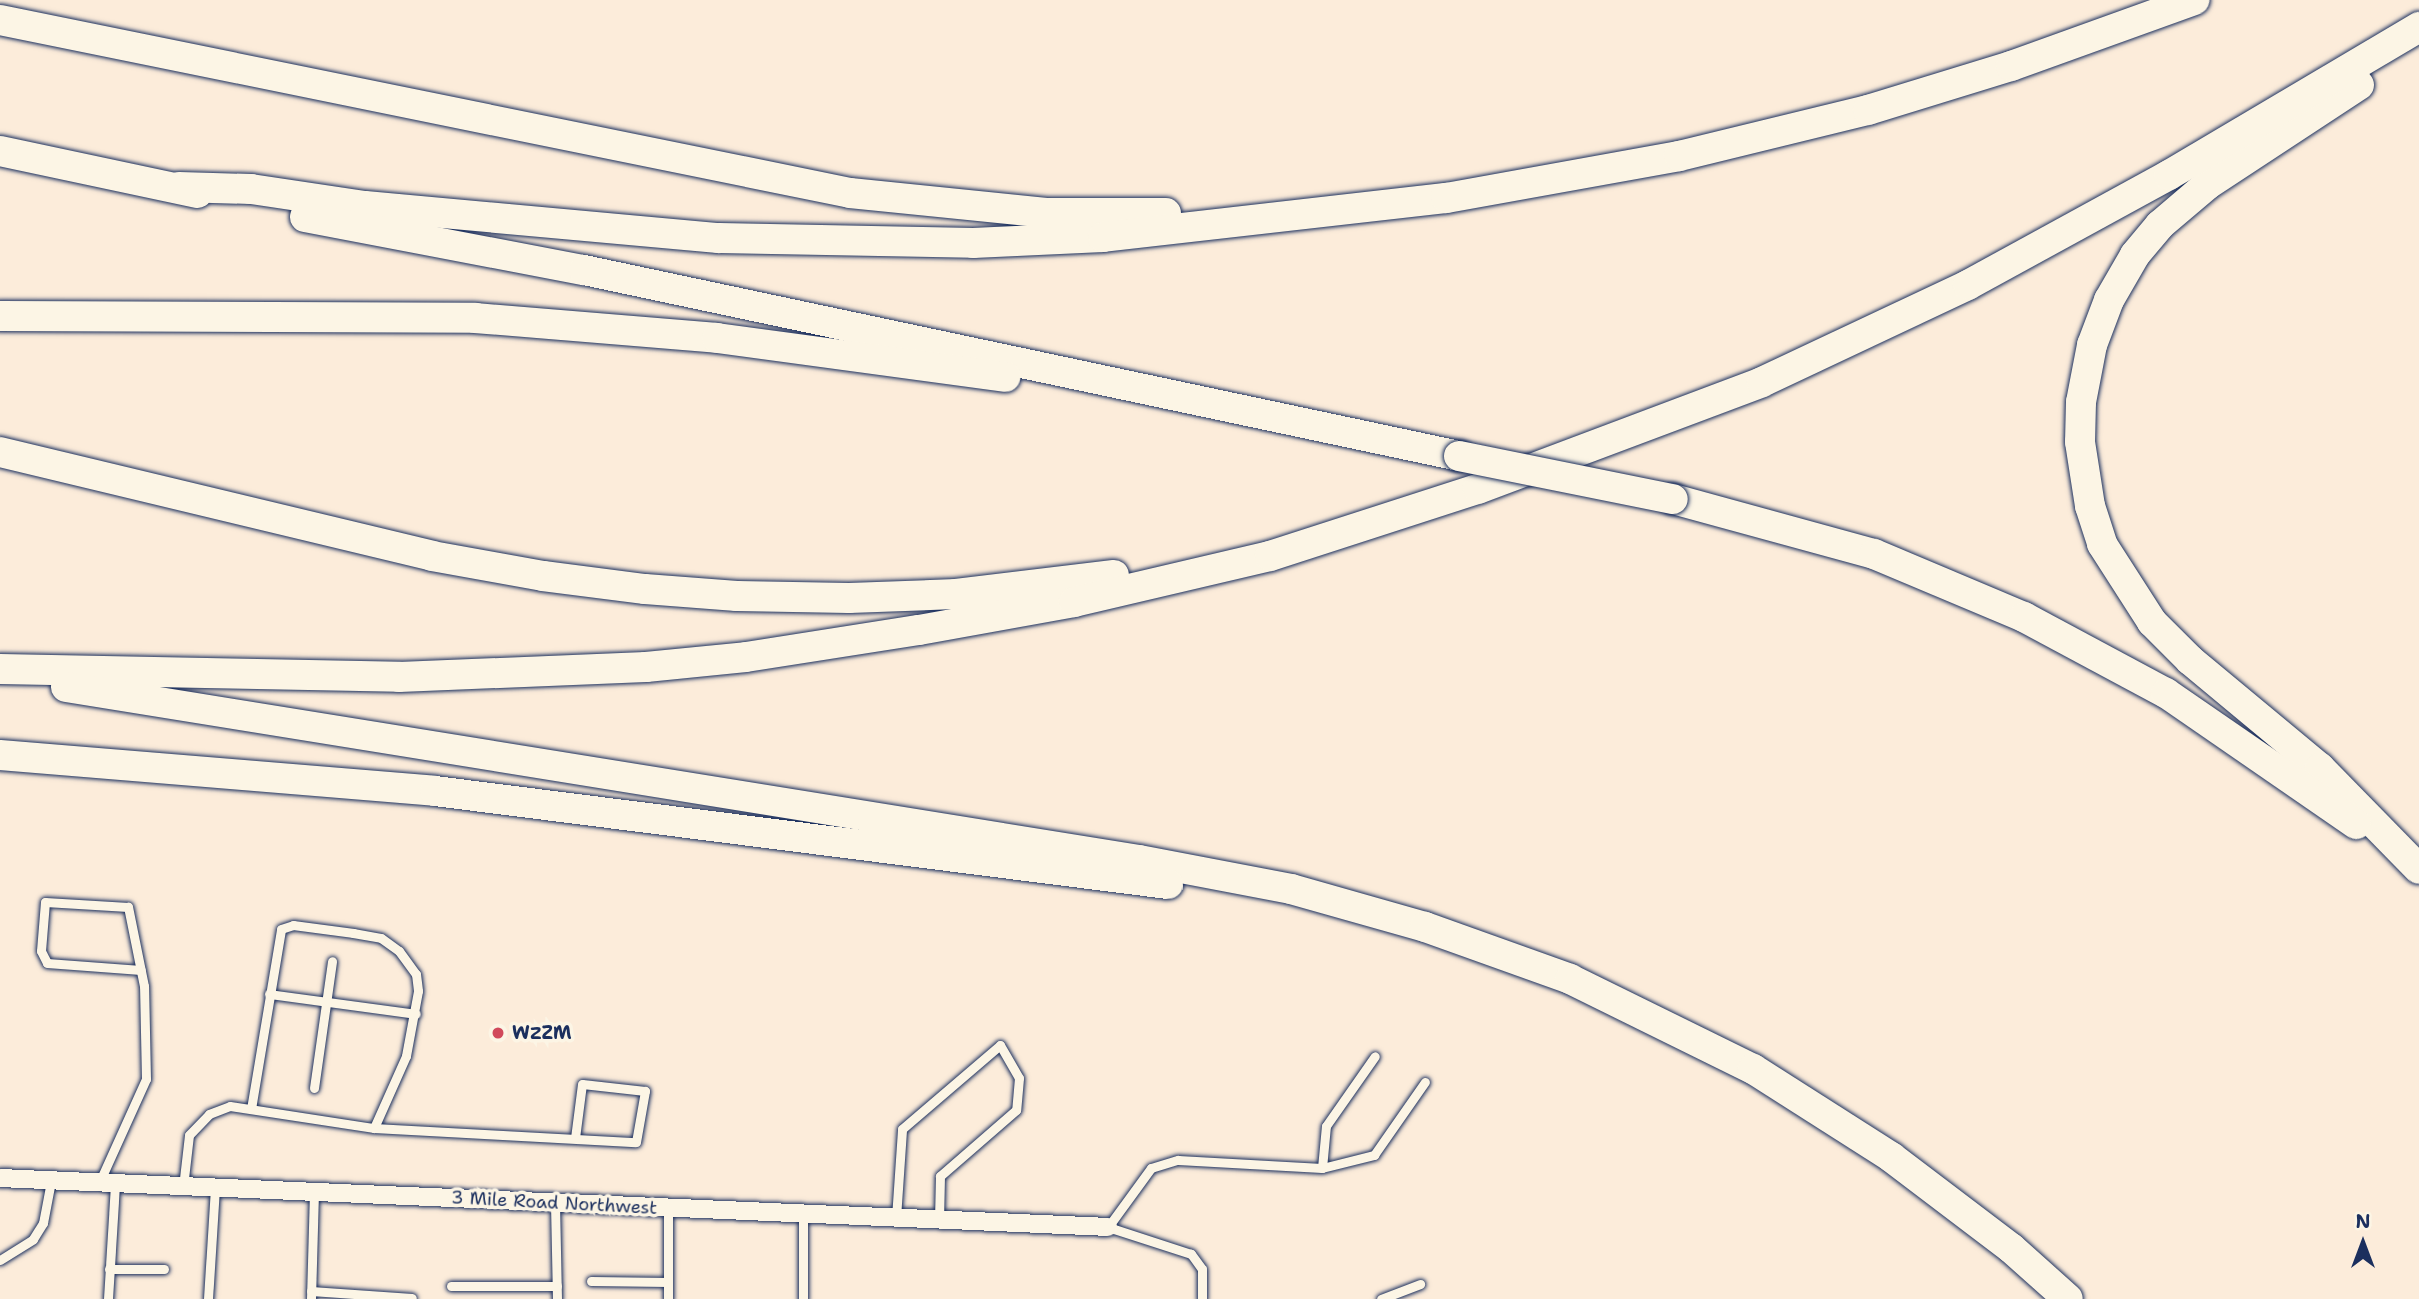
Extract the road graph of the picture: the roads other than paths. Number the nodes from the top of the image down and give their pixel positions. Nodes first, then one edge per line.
1 (2194, 0) edge
2 (0, 20) edge
3 (2419, 27) edge
4 (2419, 43) edge
5 (0, 152) edge
6 (179, 187) junction
7 (1327, 212) junction
8 (0, 316) edge
9 (1083, 379) junction
10 (0, 452) edge
11 (1270, 556) junction
12 (0, 669) edge
13 (0, 676) edge
14 (0, 754) edge
15 (2419, 869) edge
16 (1291, 889) junction
17 (331, 961) dead end
18 (141, 970) junction
19 (269, 994) junction
20 (326, 1002) junction
21 (416, 1014) junction
22 (1375, 1056) dead end
23 (1425, 1082) dead end
24 (314, 1088) dead end
25 (251, 1109) junction
26 (374, 1128) junction
27 (575, 1138) junction
28 (1322, 1168) junction
29 (0, 1178) edge
30 (51, 1181) junction
31 (107, 1184) junction
32 (183, 1187) junction
33 (215, 1188) junction
34 (314, 1192) junction
35 (555, 1203) junction
36 (668, 1208) junction
37 (803, 1214) junction
38 (896, 1218) junction
39 (939, 1220) junction
40 (1108, 1227) junction
41 (0, 1260) edge
42 (109, 1269) junction
43 (164, 1269) dead end
44 (591, 1281) dead end
45 (668, 1282) junction
46 (1420, 1284) dead end
47 (452, 1286) dead end
48 (557, 1286) junction
49 (311, 1295) edge
50 (412, 1298) edge
51 (108, 1299) edge
52 (208, 1299) edge
53 (557, 1299) edge
54 (668, 1299) edge
55 (803, 1299) edge
56 (1202, 1299) edge
57 (1381, 1299) edge
58 (2068, 1299) edge

1 - 7 highway
2 - 7 highway
3 - 11 highway
4 - 15 highway
5 - 6 highway
6 - 7 highway
6 - 9 highway
8 - 9 highway
9 - 15 highway, bridge
10 - 11 highway
11 - 12 highway
13 - 16 highway
14 - 16 highway
16 - 58 highway
17 - 20 lane
18 - 18 lane
18 - 31 lane
19 - 20 lane
19 - 21 lane
19 - 25 lane
20 - 21 lane
20 - 24 lane
21 - 26 lane
22 - 28 lane
23 - 28 lane
25 - 26 lane
25 - 32 lane
26 - 27 lane
27 - 27 lane
28 - 40 lane
29 - 30 street, 3 Mile Road Northwest
30 - 31 street, 3 Mile Road Northwest
30 - 41 lane
31 - 32 street, 3 Mile Road Northwest
31 - 42 lane
32 - 33 street, 3 Mile Road Northwest
33 - 34 street, 3 Mile Road Northwest
33 - 52 lane
34 - 35 street, 3 Mile Road Northwest
34 - 49 lane
35 - 36 street, 3 Mile Road Northwest
35 - 48 lane
36 - 37 street, 3 Mile Road Northwest
36 - 45 lane
37 - 38 street, 3 Mile Road Northwest
37 - 55 lane
38 - 39 street, 3 Mile Road Northwest
38 - 39 lane
39 - 40 street, 3 Mile Road Northwest
40 - 56 lane
42 - 43 lane
42 - 51 lane
44 - 45 lane
45 - 54 lane
46 - 57 lane
47 - 48 lane
48 - 53 lane
49 - 50 lane

